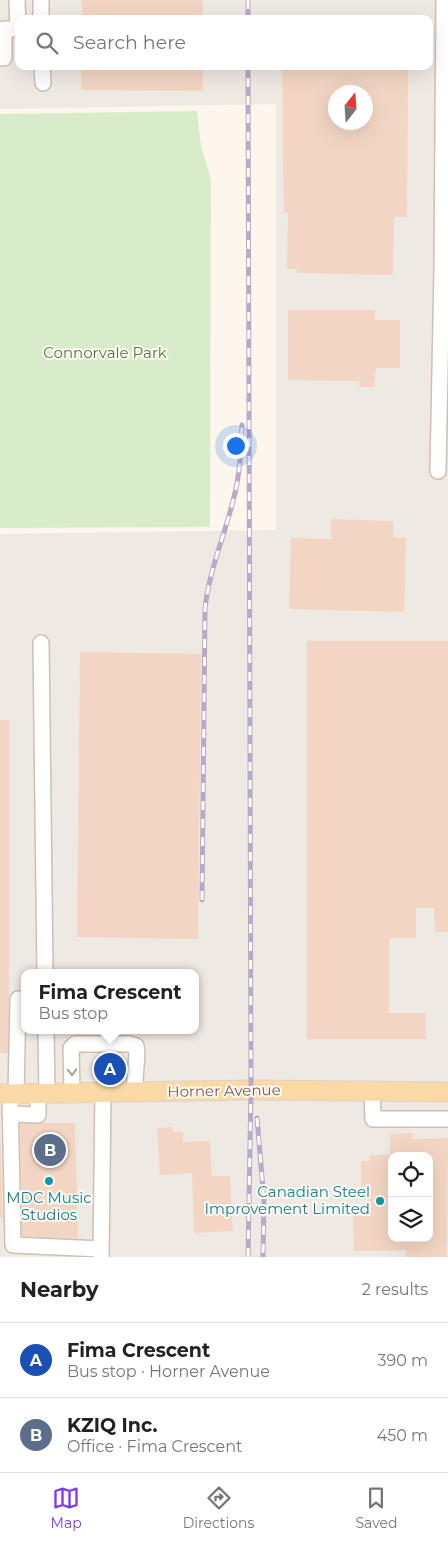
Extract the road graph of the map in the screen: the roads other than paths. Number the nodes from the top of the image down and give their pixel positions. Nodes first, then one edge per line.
1 (17, 0) edge
2 (41, 0) edge
3 (444, 0) edge
4 (18, 15) edge
5 (42, 15) edge
6 (15, 29) edge
7 (0, 58) edge
8 (42, 70) edge
9 (43, 83) dead end
10 (445, 270) edge
11 (438, 471) dead end
12 (41, 643) dead end
13 (45, 969) edge
14 (21, 999) edge
15 (46, 1034) edge
16 (103, 1092) junction
17 (134, 1092) junction
18 (372, 1092) junction
19 (448, 1092) edge
20 (42, 1093) junction
21 (72, 1093) junction
22 (9, 1094) edge
23 (10, 1114) junction
24 (448, 1119) edge
25 (7, 1245) edge
26 (101, 1253) edge

1 - 4 street
2 - 5 street
3 - 10 street
6 - 7 street
8 - 9 street
10 - 11 street
12 - 13 street
14 - 22 street
15 - 20 street
16 - 17 main road, Horner Avenue
16 - 21 main road, Horner Avenue
16 - 26 street
17 - 18 main road, Horner Avenue
17 -> 21 street
18 - 19 main road, Horner Avenue
18 - 24 street
20 - 21 main road, Horner Avenue
20 - 22 main road, Horner Avenue
20 - 23 street
22 - 23 street
23 - 25 street
25 - 26 street

